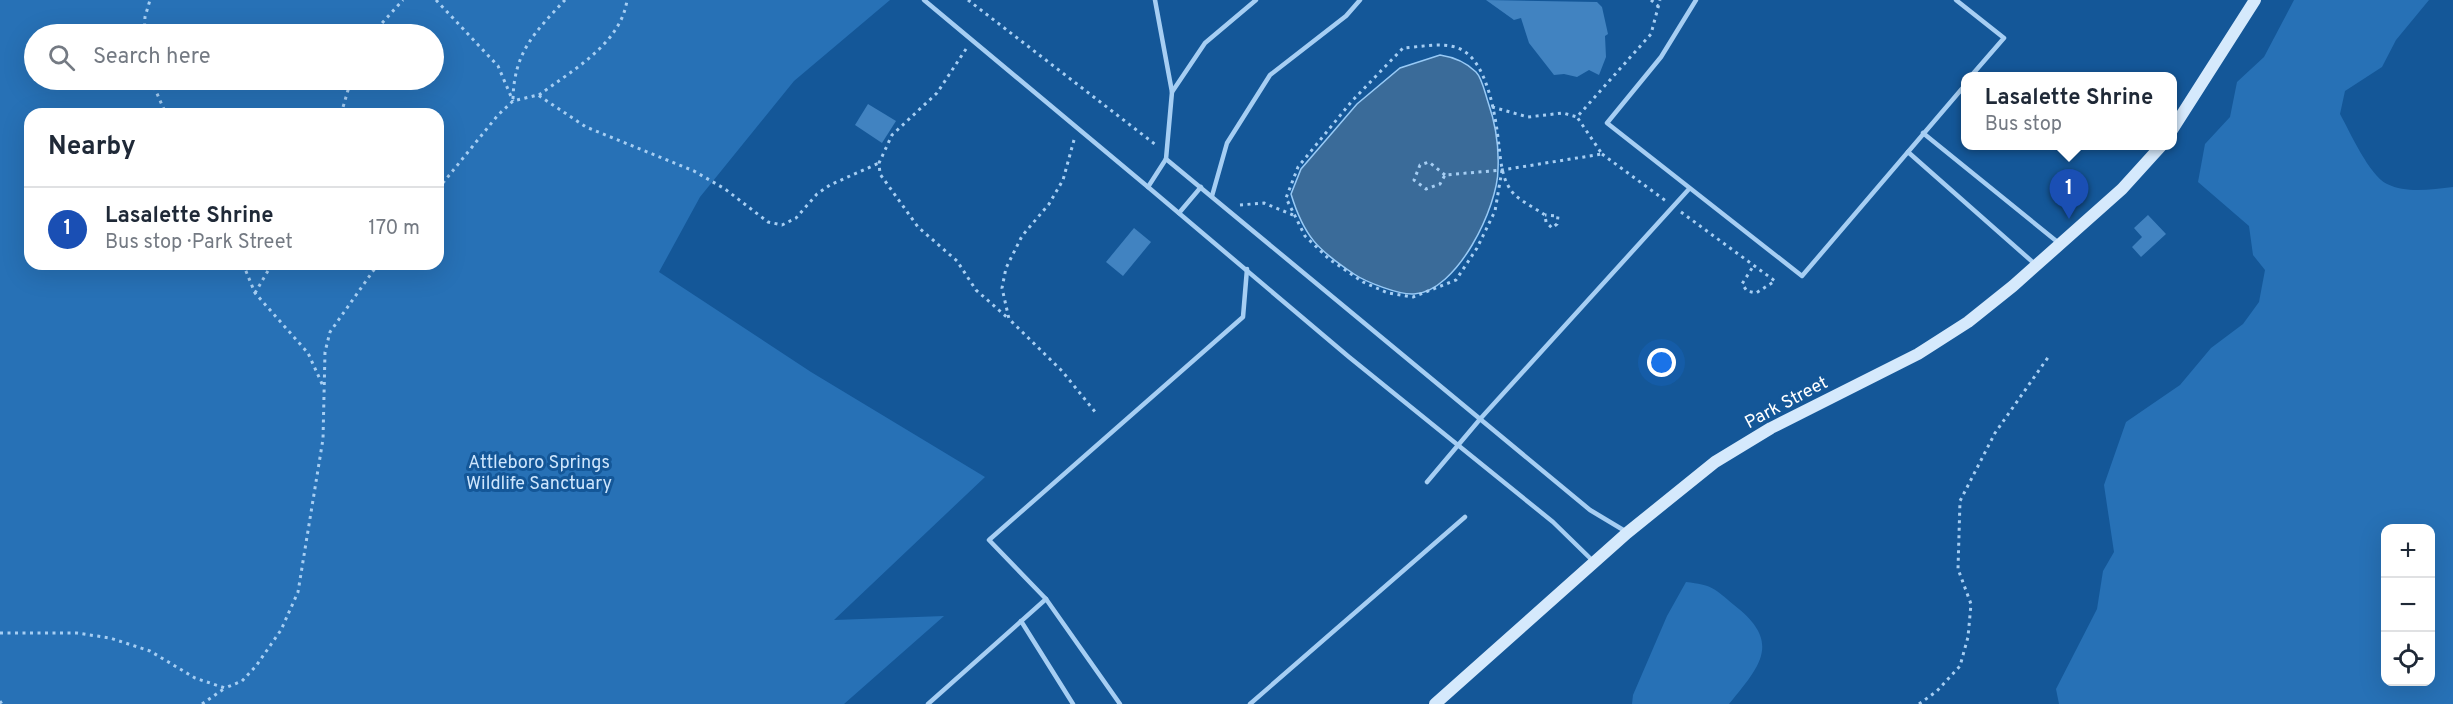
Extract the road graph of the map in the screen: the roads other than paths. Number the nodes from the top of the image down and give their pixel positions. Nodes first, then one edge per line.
1 (924, 0) edge
2 (1155, 0) edge
3 (1256, 0) edge
4 (1360, 0) edge
5 (1695, 0) edge
6 (1956, 0) edge
7 (2254, 0) edge
8 (1974, 72) edge
9 (1961, 89) edge
10 (1172, 92) junction
11 (2177, 122) edge
12 (1923, 133) junction
13 (2157, 150) edge
14 (1908, 152) junction
15 (1166, 159) junction
16 (1201, 186) junction
17 (1148, 187) junction
18 (1689, 189) junction
19 (1212, 196) junction
20 (1179, 213) junction
21 (2060, 244) junction
22 (2037, 266) junction
23 (1247, 269) junction
24 (1481, 418) junction
25 (1459, 444) junction
26 (1427, 482) dead end
27 (1465, 517) dead end
28 (1627, 533) junction
29 (1594, 562) junction
30 (1046, 599) junction
31 (1021, 621) junction
32 (927, 704) edge
33 (1072, 704) edge
34 (1120, 704) edge
35 (1250, 704) edge
36 (1435, 704) edge

1 - 17 lane
2 - 10 lane
3 - 10 lane
4 - 19 lane
5 - 18 lane
6 - 8 lane
7 - 11 main road
9 - 12 lane
10 - 15 lane
12 - 14 lane
12 - 21 lane
13 - 21 main road, Park Street
14 - 18 lane
14 - 22 lane
15 - 16 lane
15 - 17 lane
16 - 19 lane
16 - 20 lane
17 - 20 lane
18 - 24 lane
19 - 24 lane
20 - 23 lane
21 - 22 main road, Park Street
22 - 28 main road, Park Street
23 - 25 lane
23 - 30 lane
24 - 25 lane
24 - 28 lane
25 - 26 lane
25 - 29 lane
27 - 35 lane
28 - 29 main road, Park Street
29 - 36 main road, Park Street
30 - 31 lane
30 - 34 lane
31 - 32 lane
31 - 33 lane

